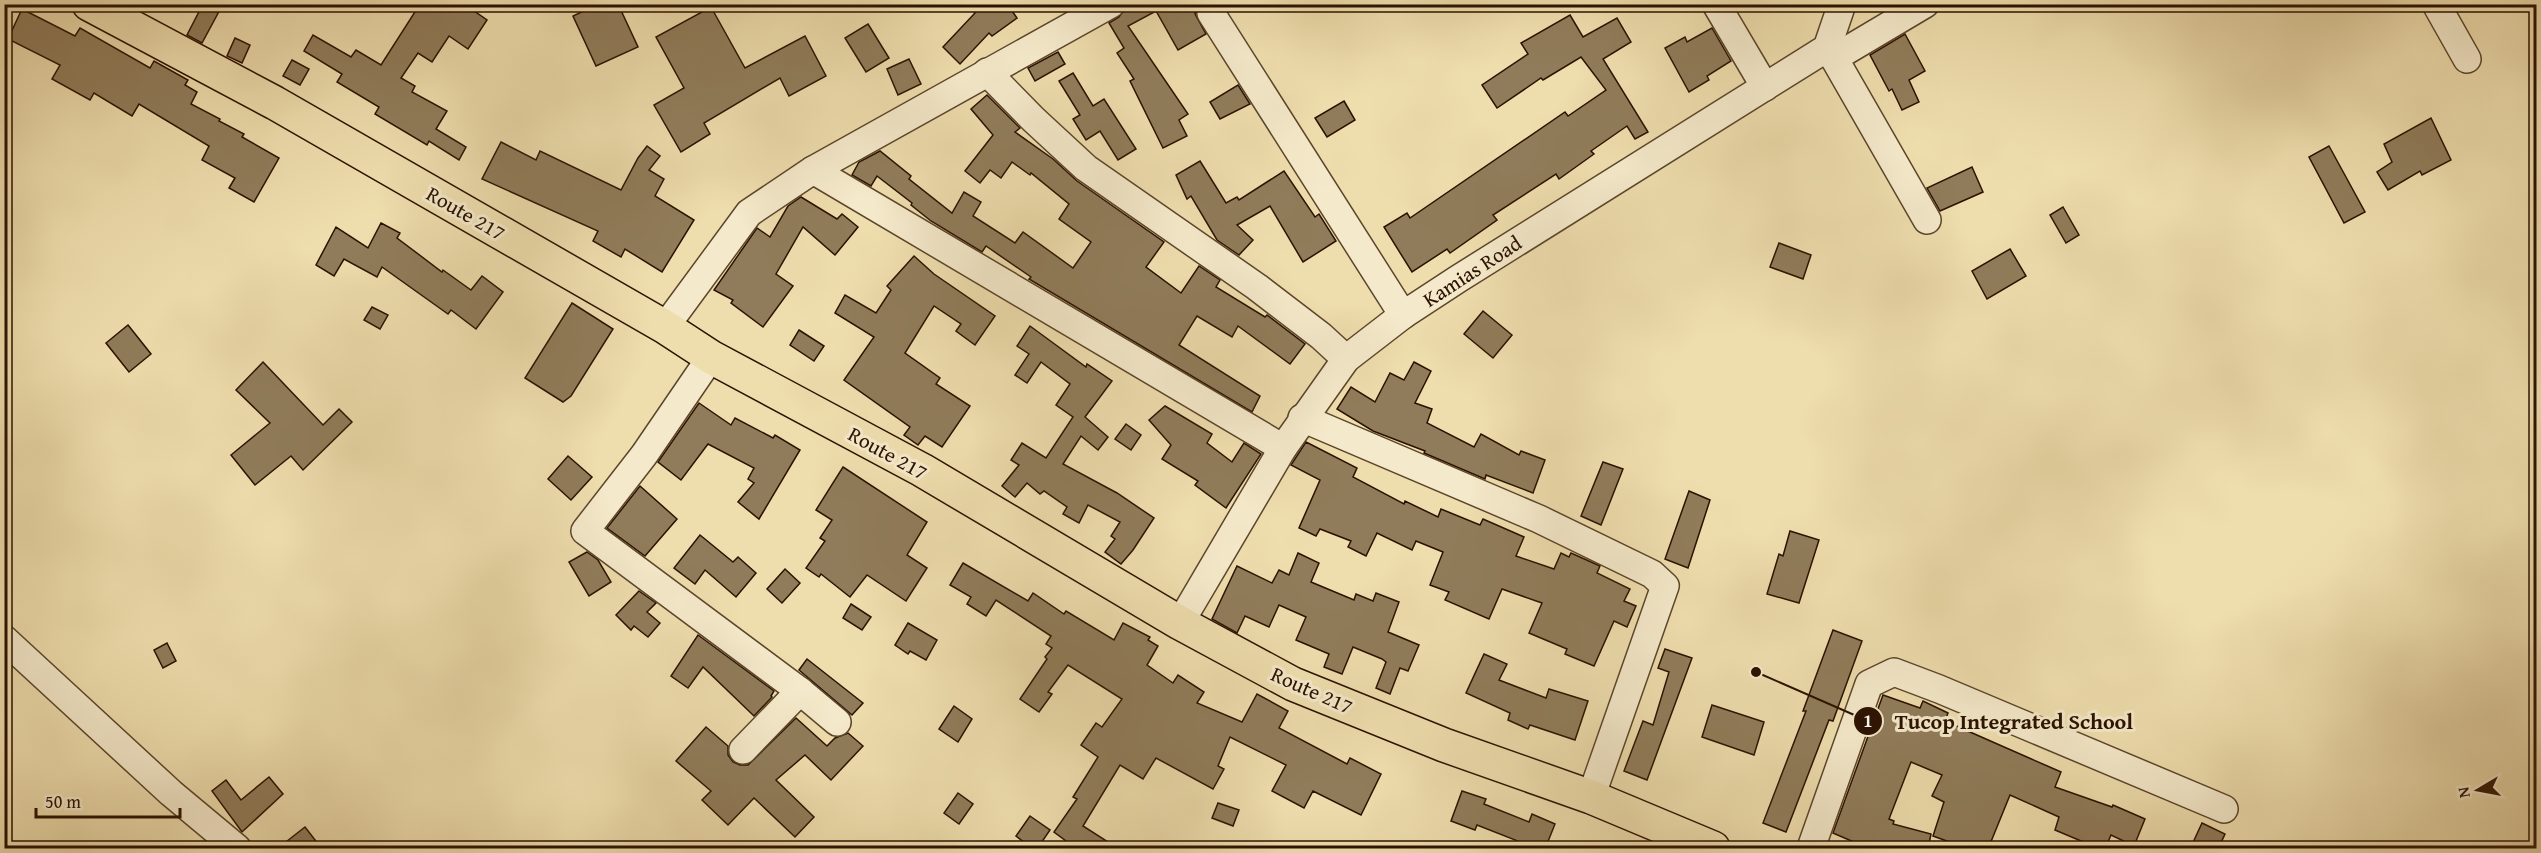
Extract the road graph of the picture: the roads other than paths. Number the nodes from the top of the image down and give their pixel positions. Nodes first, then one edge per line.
1 (89, 4) edge
2 (1112, 4) edge
3 (1716, 4) edge
4 (1842, 4) edge
5 (1925, 4) edge
6 (2436, 4) edge
7 (1211, 13) dead end
8 (1830, 53) junction
9 (2467, 59) dead end
10 (987, 72) junction
11 (1765, 87) junction
12 (813, 170) junction
13 (1927, 220) dead end
14 (1403, 315) junction
15 (665, 327) junction
16 (711, 357) junction
17 (1346, 359) junction
18 (1302, 418) junction
19 (1282, 448) junction
20 (1180, 622) junction
21 (4, 639) edge
22 (800, 692) junction
23 (837, 722) dead end
24 (743, 750) dead end
25 (1591, 797) junction
26 (2224, 809) dead end
27 (237, 849) edge
28 (1713, 849) edge
29 (1811, 849) edge

1 - 15 main road, Route 217
2 - 10 street
3 - 11 street
4 - 8 street
5 - 8 street, Kamias Road
6 - 9 street
7 - 14 street
8 - 11 street, Kamias Road
8 - 13 street
10 - 12 street
10 - 17 street
11 - 14 street, Kamias Road
12 - 15 street
12 - 19 street
14 - 17 street, Kamias Road
15 - 16 main road, Route 217
16 - 20 main road, Route 217
16 - 22 street
17 - 18 street, Kamias Road
18 - 19 street, Kamias Road
18 - 25 street
19 - 20 street, Kamias Road
20 - 25 main road, Route 217
21 - 27 street
22 - 23 street
22 - 24 street
25 - 28 main road, Route 217
26 - 29 street

